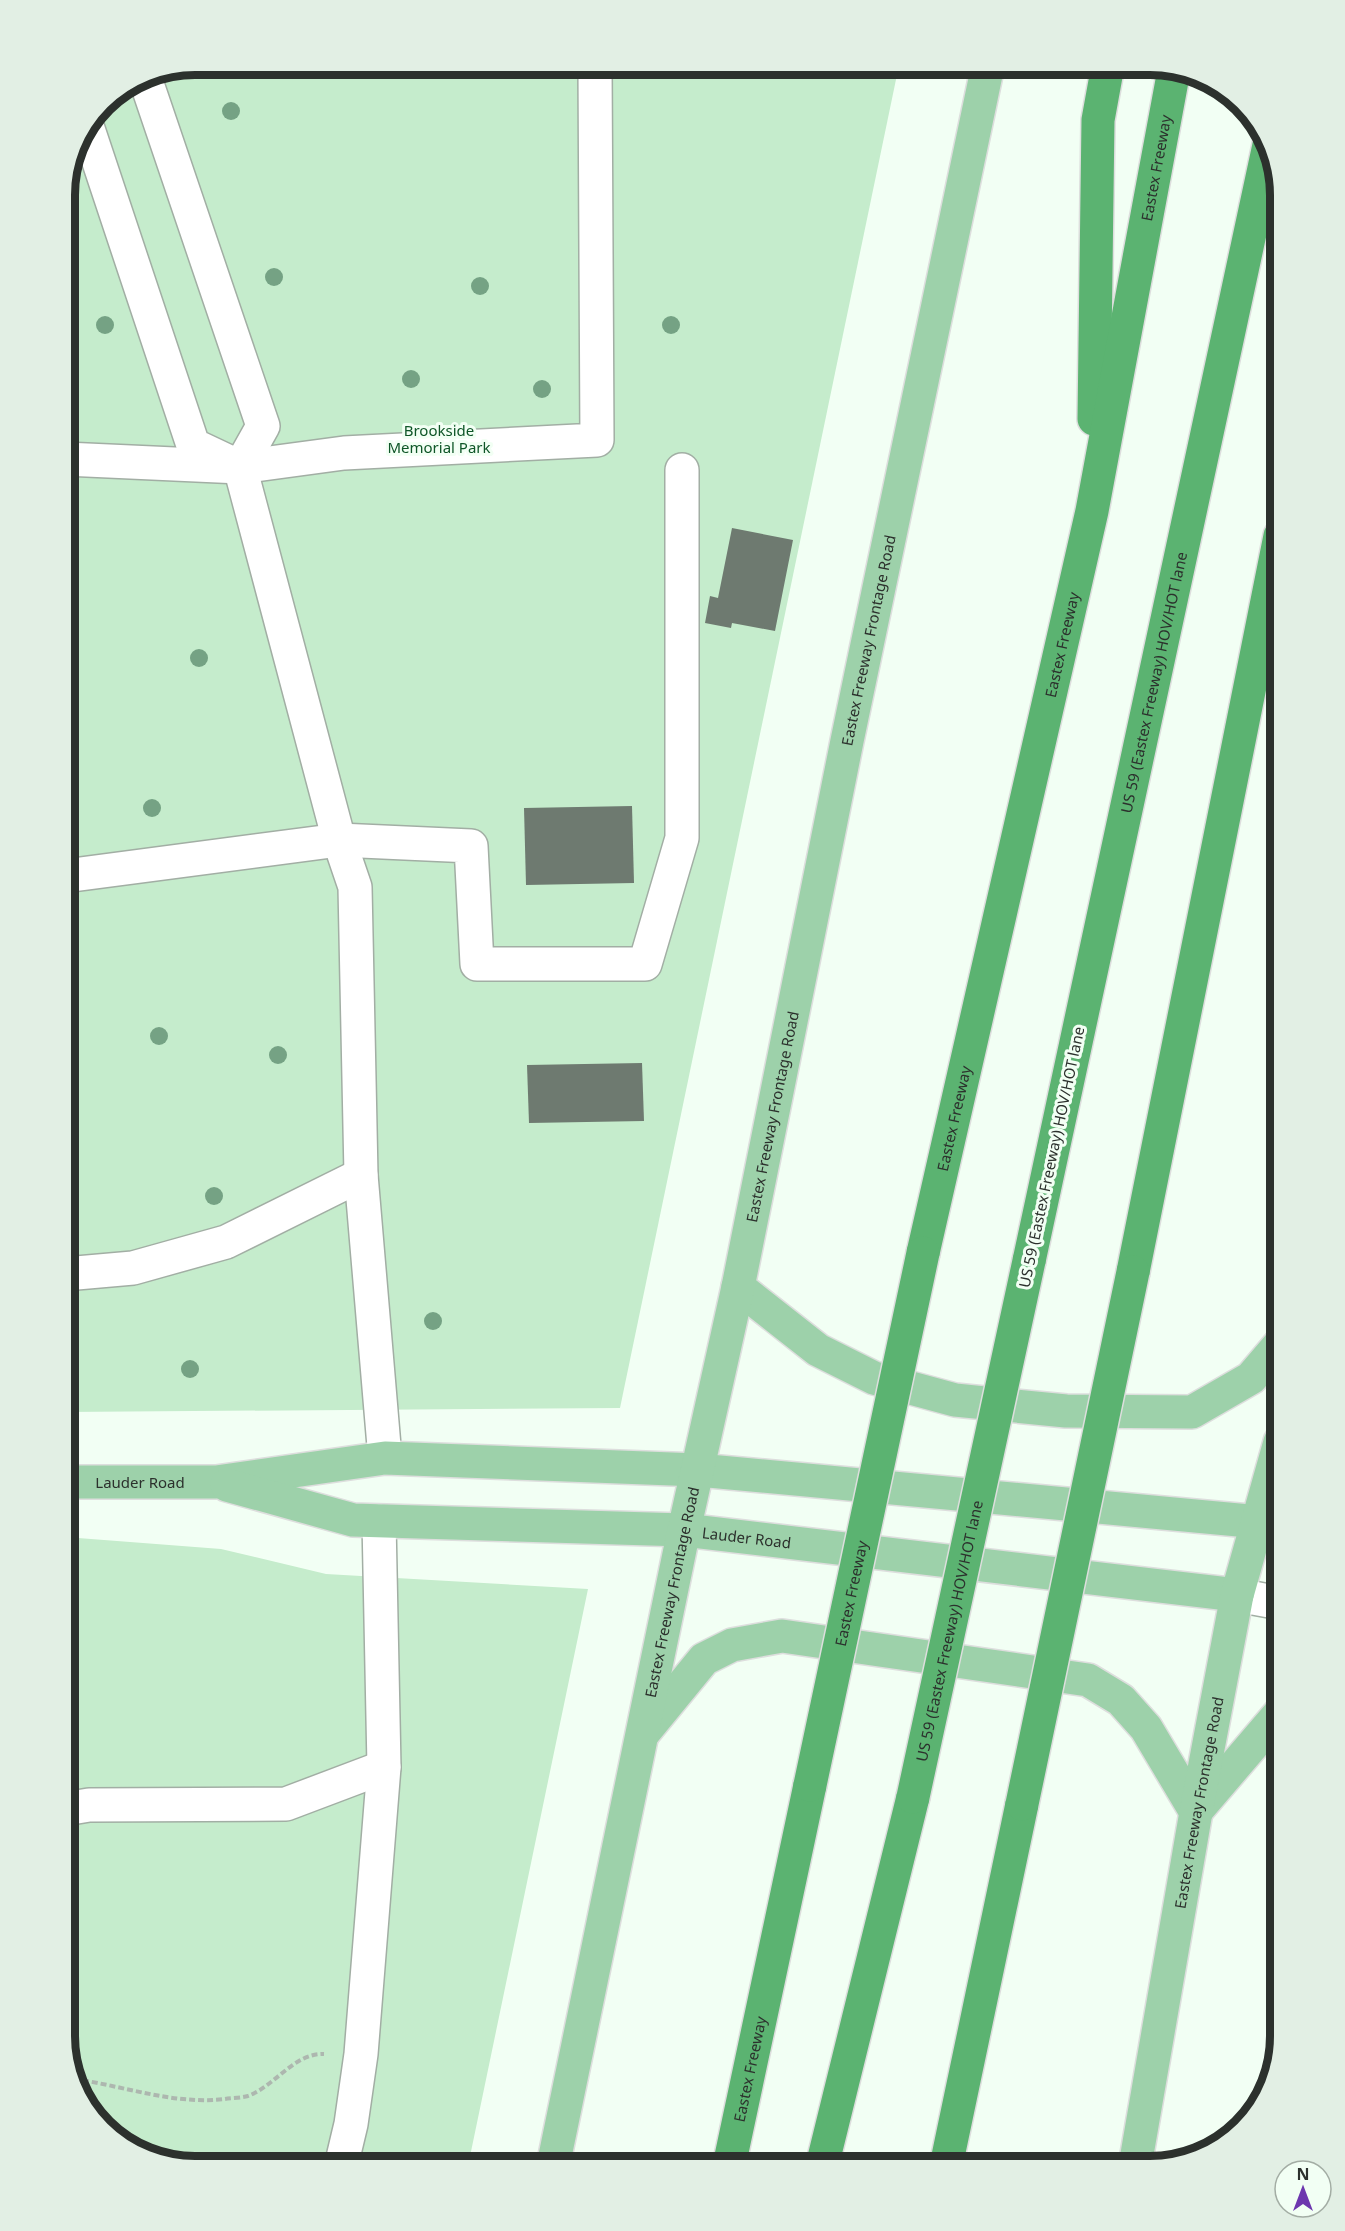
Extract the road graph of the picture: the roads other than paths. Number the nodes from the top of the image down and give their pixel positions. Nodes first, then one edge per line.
1 (595, 75) edge
2 (986, 75) edge
3 (1105, 75) edge
4 (1173, 77) edge
5 (147, 85) edge
6 (90, 136) edge
7 (1265, 162) edge
8 (75, 459) edge
9 (240, 467) junction
10 (682, 470) dead end
11 (1092, 511) junction
12 (1270, 591) edge
13 (339, 840) junction
14 (75, 875) edge
15 (361, 1175) junction
16 (75, 1273) edge
17 (738, 1287) junction
18 (1270, 1356) edge
19 (385, 1458) junction
20 (698, 1470) junction
21 (75, 1482) edge
22 (216, 1482) junction
23 (379, 1521) junction
24 (1270, 1522) edge
25 (684, 1530) junction
26 (1237, 1595) junction
27 (1270, 1601) edge
28 (1270, 1726) edge
29 (642, 1734) junction
30 (384, 1767) junction
31 (75, 1807) edge
32 (1196, 1812) junction
33 (343, 2156) edge
34 (555, 2156) edge
35 (731, 2156) edge
36 (824, 2156) edge
37 (948, 2156) edge
38 (1137, 2156) edge

1 - 9 street
2 - 17 main road, Eastex Freeway Frontage Road
3 - 11 highway
4 - 11 highway, Eastex Freeway
5 - 9 street
6 - 9 street
7 - 36 highway, US 59 (Eastex Freeway) HOV/HOT lane, bridge
8 - 9 street
9 - 13 street
10 - 13 street
11 - 35 highway, Eastex Freeway, bridge
12 - 37 highway, bridge
13 - 14 street
13 - 15 street
15 - 16 street
15 - 19 street
17 - 18 main road
17 - 20 main road, Eastex Freeway Frontage Road
19 - 20 main road, Lauder Road
19 - 22 main road, Lauder Road
20 - 24 main road, Lauder Road
20 - 25 main road, Eastex Freeway Frontage Road
21 - 22 main road, Lauder Road
22 - 23 main road, Lauder Road
23 - 25 main road, Lauder Road
23 - 30 street
24 - 26 main road, Eastex Freeway Frontage Road
25 - 26 main road, Lauder Road
25 - 29 main road, Eastex Freeway Frontage Road
26 - 27 street, Lauder Road
26 - 32 main road, Eastex Freeway Frontage Road
28 - 32 main road
29 - 32 main road
29 - 34 main road, Eastex Freeway Frontage Road
30 - 31 street
30 - 33 street
32 - 38 main road, Eastex Freeway Frontage Road

